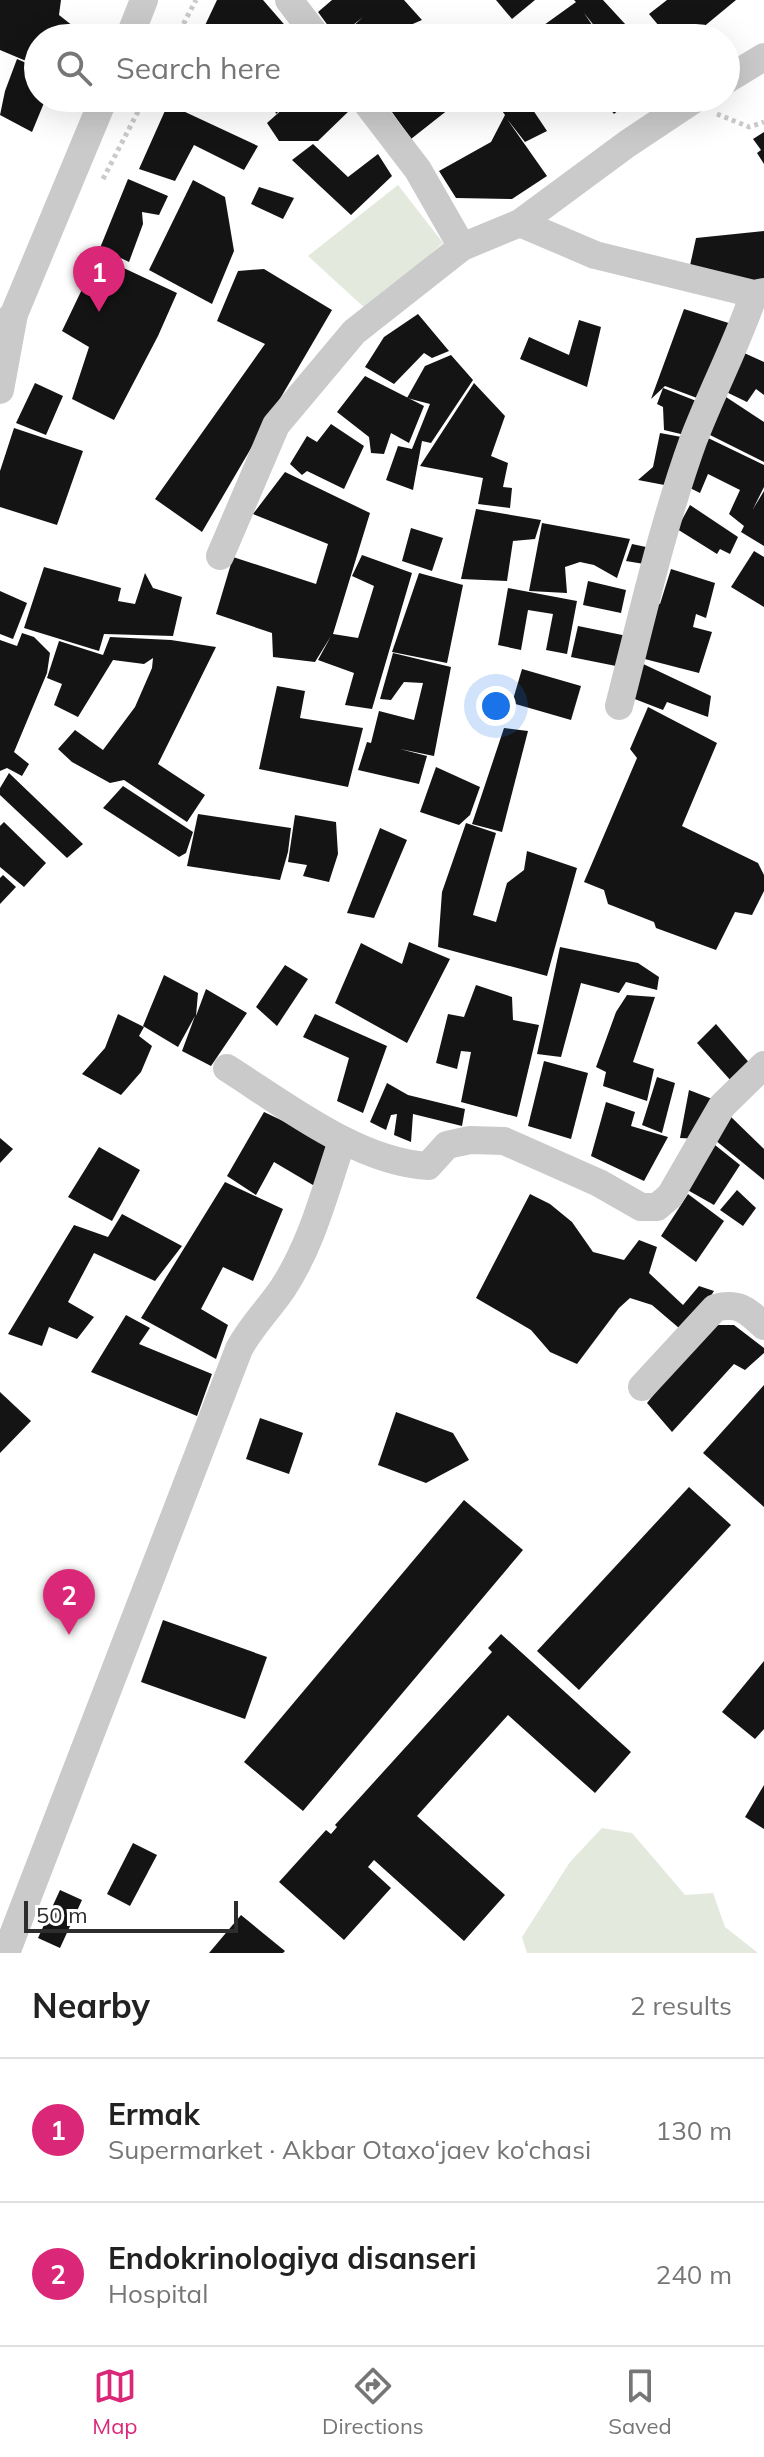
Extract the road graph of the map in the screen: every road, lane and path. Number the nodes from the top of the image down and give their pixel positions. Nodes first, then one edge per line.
1 (144, 0) edge
2 (196, 0) edge
3 (289, 0) edge
4 (135, 24) edge
5 (183, 24) edge
6 (307, 24) edge
7 (764, 57) edge
8 (740, 72) edge
9 (98, 112) edge
10 (374, 112) edge
11 (685, 112) edge
12 (715, 112) edge
13 (764, 122) edge
14 (520, 223) junction
15 (462, 247) junction
16 (759, 293) edge
17 (7, 322) edge
18 (0, 390) edge
19 (220, 556) dead end
20 (619, 706) dead end
21 (764, 1065) edge
22 (227, 1068) dead end
23 (342, 1141) junction
24 (764, 1326) edge
25 (642, 1387) dead end
26 (6, 1953) edge

1 - 4 street
2 - 5 path
3 - 6 street
7 - 8 street
9 - 17 street
10 - 15 street
11 - 14 street
12 - 13 path
14 - 15 street
14 - 16 street
15 - 19 street
16 - 20 street
17 - 18 street
21 - 23 street
22 - 23 street
23 - 26 street
24 - 25 street

